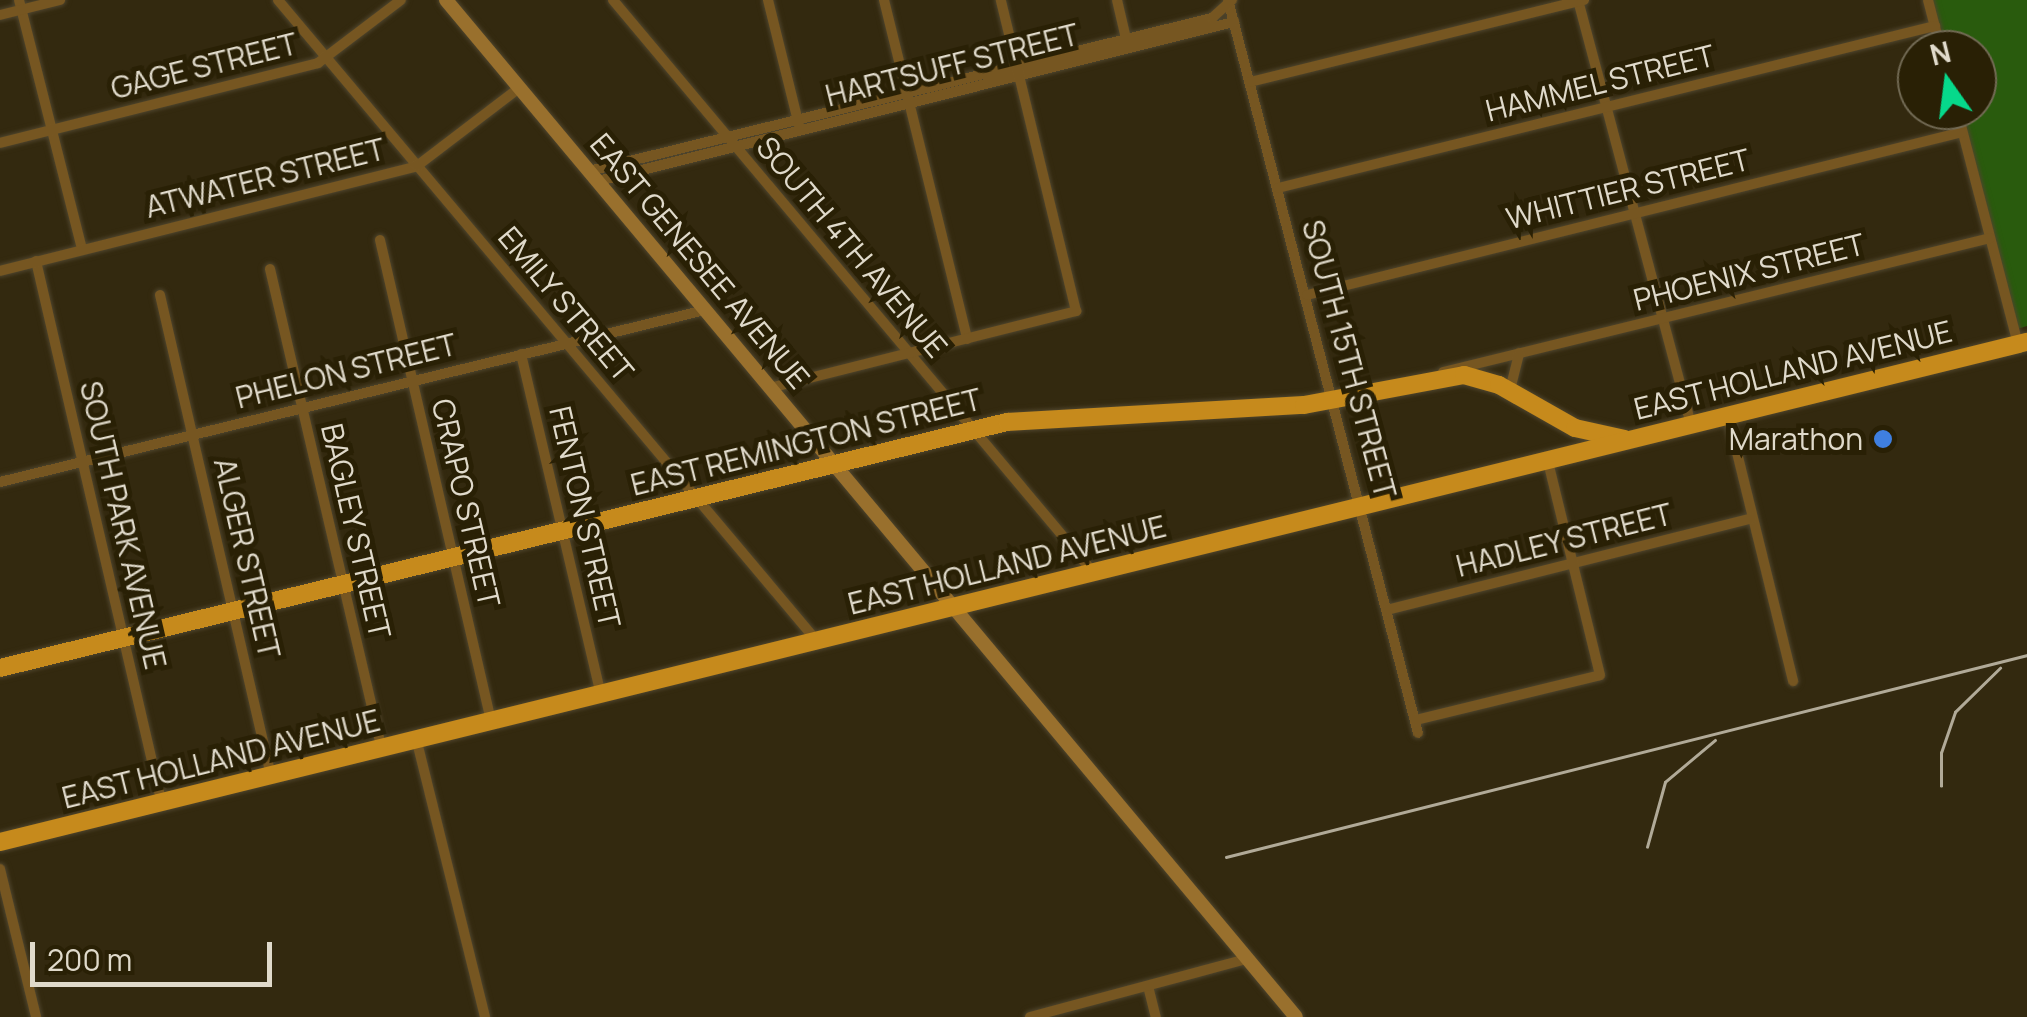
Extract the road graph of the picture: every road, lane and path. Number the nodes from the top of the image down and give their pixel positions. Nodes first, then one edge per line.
1 (60, 0) edge
2 (278, 0) edge
3 (402, 0) edge
4 (446, 0) edge
5 (613, 0) edge
6 (768, 0) edge
7 (884, 0) edge
8 (1001, 0) edge
9 (1116, 0) edge
10 (1580, 0) edge
11 (1928, 0) edge
12 (1230, 2) edge
13 (20, 5) edge
14 (0, 15) edge
15 (1234, 22) junction
16 (1935, 26) junction
17 (1936, 30) edge
18 (1127, 43) junction
19 (328, 59) junction
20 (1018, 70) junction
21 (1250, 82) junction
22 (519, 88) junction
23 (908, 97) junction
24 (1606, 107) junction
25 (798, 124) junction
26 (52, 130) junction
27 (1962, 132) joint
28 (731, 141) junction
29 (0, 142) edge
30 (417, 166) junction
31 (594, 176) junction
32 (1278, 188) junction
33 (1634, 213) junction
34 (1990, 238) junction
35 (380, 240) dead end
36 (82, 250) junction
37 (36, 261) junction
38 (270, 269) dead end
39 (0, 271) edge
40 (160, 295) dead end
41 (1307, 295) junction
42 (705, 310) junction
43 (1662, 319) junction
44 (967, 339) junction
45 (566, 342) junction
46 (2022, 343) edge
47 (908, 353) junction
48 (1519, 353) junction
49 (521, 354) junction
50 (1430, 377) junction
51 (412, 380) junction
52 (770, 388) junction
53 (1510, 390) junction
54 (1334, 400) junction
55 (302, 408) junction
56 (1728, 416) junction
57 (1692, 424) junction
58 (971, 428) junction
59 (192, 435) junction
60 (1626, 439) junction
61 (83, 461) junction
62 (831, 461) junction
63 (1548, 462) junction
64 (0, 482) edge
65 (694, 497) junction
66 (1362, 505) junction
67 (1752, 518) junction
68 (563, 529) junction
69 (453, 556) junction
70 (1572, 563) junction
71 (1092, 572) junction
72 (343, 582) junction
73 (954, 606) junction
74 (233, 610) junction
75 (1387, 610) junction
76 (124, 637) junction
77 (816, 640) junction
78 (0, 668) edge
79 (1794, 681) dead end
80 (600, 692) junction
81 (491, 720) junction
82 (1416, 720) junction
83 (1418, 733) dead end
84 (416, 738) junction
85 (381, 747) junction
86 (271, 774) junction
87 (161, 800) junction
88 (0, 842) edge
89 (0, 869) edge
90 (1246, 959) junction
91 (1148, 986) junction
92 (36, 1017) edge
93 (485, 1017) edge
94 (1030, 1017) edge
95 (1156, 1017) edge
96 (1296, 1017) edge

1 - 13 street
2 - 19 street, EMILY STREET
3 - 19 street, GAGE STREET
4 - 22 main road, EAST GENESEE AVENUE
5 - 28 street, SOUTH 4TH AVENUE
6 - 25 street
7 - 23 street
8 - 20 street
9 - 18 street
10 - 21 street
10 - 24 street
11 - 16 street
12 - 15 street, SOUTH 15TH STREET
12 - 18 street, HARTSUFF STREET
13 - 14 street
13 - 26 street
15 - 18 street, HARTSUFF STREET
15 - 21 street, SOUTH 15TH STREET
16 - 17 street
16 - 24 street, HAMMEL STREET
18 - 20 street, HARTSUFF STREET
19 - 26 street, GAGE STREET
19 - 30 street, EMILY STREET
20 - 23 street, HARTSUFF STREET
20 - 44 street
21 - 32 street, SOUTH 15TH STREET
22 - 30 street, ATWATER STREET
22 - 31 main road, EAST GENESEE AVENUE
23 - 25 street, HARTSUFF STREET
23 - 44 street
24 - 32 street, HAMMEL STREET
24 - 33 street
25 - 28 street, HARTSUFF STREET
26 - 29 street, GAGE STREET
26 - 36 street
27 - 33 street, WHITTIER STREET
27 - 34 street
28 - 31 street, HARTSUFF STREET
28 - 47 street, SOUTH 4TH AVENUE
30 - 36 street, ATWATER STREET
30 - 45 street, EMILY STREET
31 - 42 main road, EAST GENESEE AVENUE
32 - 41 street, SOUTH 15TH STREET
33 - 41 street, WHITTIER STREET
33 - 43 street
34 - 43 street, PHOENIX STREET
34 - 46 street
35 - 51 street, CRAPO STREET
36 - 37 street, ATWATER STREET
37 - 39 street, ATWATER STREET
37 - 61 street, SOUTH PARK AVENUE
38 - 55 street, BAGLEY STREET
40 - 59 street, ALGER STREET
41 - 54 street, SOUTH 15TH STREET
42 - 45 street, PHELON STREET
42 - 52 main road, EAST GENESEE AVENUE
43 - 48 street, PHOENIX STREET
43 - 57 street
44 - 47 street
45 - 49 street, PHELON STREET
45 - 65 street, EMILY STREET
46 - 56 highway, EAST HOLLAND AVENUE
47 - 52 street
47 - 58 street, SOUTH 4TH AVENUE
48 - 50 street, PHOENIX STREET
48 - 53 street
49 - 51 street, PHELON STREET
49 - 68 street, FENTON STREET
50 - 53 highway, EAST REMINGTON STREET
50 - 54 highway, EAST REMINGTON STREET
51 - 55 street, PHELON STREET
51 - 69 street, CRAPO STREET
52 - 62 main road, EAST GENESEE AVENUE
53 - 60 highway, EAST REMINGTON STREET
54 - 58 highway, EAST REMINGTON STREET
54 - 66 street, SOUTH 15TH STREET
55 - 59 street, PHELON STREET
55 - 72 street, BAGLEY STREET
56 - 57 highway, EAST HOLLAND AVENUE
56 - 67 street
57 - 60 highway, EAST HOLLAND AVENUE
58 - 62 highway, EAST REMINGTON STREET
58 - 71 street, SOUTH 4TH AVENUE
59 - 61 street, PHELON STREET
59 - 74 street, ALGER STREET
60 - 63 highway, EAST HOLLAND AVENUE
61 - 64 street, PHELON STREET
61 - 76 street, SOUTH PARK AVENUE
62 - 65 highway, EAST REMINGTON STREET
62 - 73 main road, EAST GENESEE AVENUE
63 - 66 highway, EAST HOLLAND AVENUE
63 - 70 street
65 - 68 highway, EAST REMINGTON STREET
65 - 77 street, EMILY STREET
66 - 71 highway, EAST HOLLAND AVENUE
66 - 75 street, SOUTH 15TH STREET
67 - 70 street, HADLEY STREET
67 - 79 street
68 - 69 highway, EAST REMINGTON STREET
68 - 80 street, FENTON STREET
69 - 72 highway, EAST REMINGTON STREET
69 - 81 street, CRAPO STREET
70 - 75 street, HADLEY STREET
70 - 82 street
71 - 73 highway, EAST HOLLAND AVENUE
72 - 74 highway, EAST REMINGTON STREET
72 - 85 street, BAGLEY STREET
73 - 77 highway, EAST HOLLAND AVENUE
73 - 90 main road, EAST GENESEE AVENUE
74 - 76 highway, EAST REMINGTON STREET
74 - 86 street, ALGER STREET
75 - 82 street, SOUTH 15TH STREET
76 - 78 highway, EAST REMINGTON STREET
76 - 87 street, SOUTH PARK AVENUE
77 - 80 highway, EAST HOLLAND AVENUE
80 - 81 highway, EAST HOLLAND AVENUE
81 - 84 highway, EAST HOLLAND AVENUE
82 - 83 street, SOUTH 15TH STREET
84 - 85 highway, EAST HOLLAND AVENUE
84 - 93 street
85 - 86 highway, EAST HOLLAND AVENUE
86 - 87 highway, EAST HOLLAND AVENUE
87 - 88 highway, EAST HOLLAND AVENUE
89 - 92 street
90 - 91 street
90 - 96 main road, EAST GENESEE AVENUE
91 - 94 street
91 - 95 street

